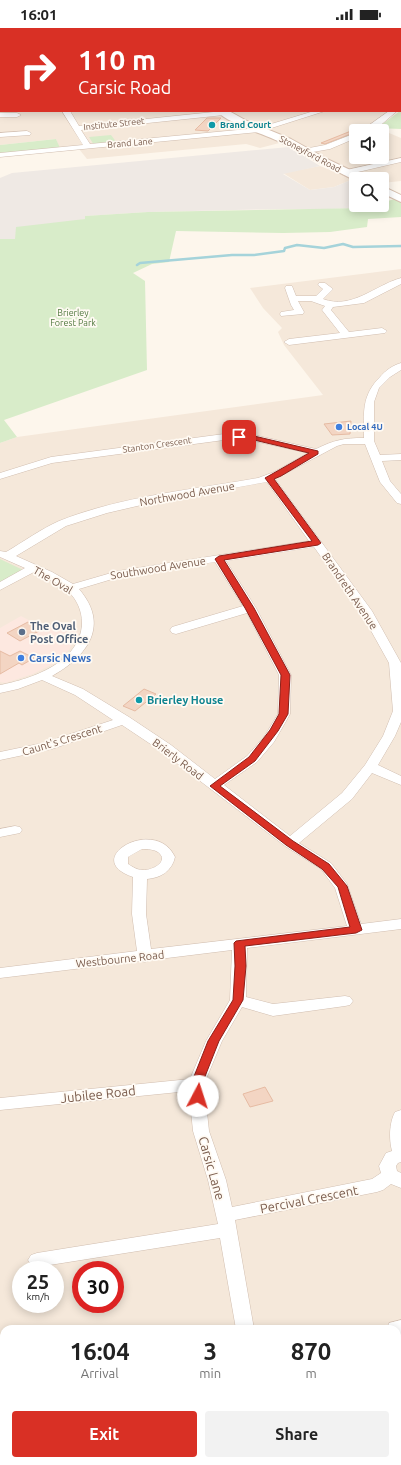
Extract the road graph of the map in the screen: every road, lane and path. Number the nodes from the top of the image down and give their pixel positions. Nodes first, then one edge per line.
1 (67, 112) edge
2 (223, 112) edge
3 (318, 112) edge
4 (392, 112) edge
5 (0, 115) edge
6 (17, 115) dead end
7 (377, 124) edge
8 (76, 128) junction
9 (259, 130) junction
10 (27, 133) dead end
11 (0, 135) edge
12 (349, 138) edge
13 (88, 147) junction
14 (307, 151) junction
15 (0, 155) edge
16 (401, 160) edge
17 (345, 173) junction
18 (349, 175) edge
19 (389, 193) edge
20 (401, 199) edge
21 (401, 281) edge
22 (322, 285) dead end
23 (289, 288) dead end
24 (293, 299) junction
25 (318, 299) junction
26 (330, 305) junction
27 (284, 314) dead end
28 (382, 331) dead end
29 (346, 335) junction
30 (289, 342) dead end
31 (401, 366) edge
32 (369, 441) junction
33 (315, 452) junction
34 (401, 457) edge
35 (377, 458) junction
36 (0, 476) edge
37 (269, 478) junction
38 (401, 501) edge
39 (318, 543) junction
40 (3, 554) edge
41 (219, 559) junction
42 (33, 568) junction
43 (0, 587) edge
44 (71, 588) junction
45 (250, 608) junction
46 (176, 630) dead end
47 (43, 676) junction
48 (0, 689) edge
49 (124, 720) junction
50 (0, 756) edge
51 (370, 767) junction
52 (401, 781) edge
53 (214, 786) junction
54 (15, 830) dead end
55 (0, 833) edge
56 (290, 843) junction
57 (140, 875) dead end
58 (401, 924) edge
59 (356, 930) junction
60 (239, 943) junction
61 (145, 956) junction
62 (0, 973) edge
63 (238, 1000) junction
64 (345, 1001) dead end
65 (196, 1084) junction
66 (0, 1104) edge
67 (401, 1116) edge
68 (401, 1152) edge
69 (401, 1156) edge
70 (395, 1178) edge
71 (226, 1223) junction
72 (37, 1260) dead end
73 (244, 1325) edge

1 - 8 street
2 - 8 street, Institute Street
2 - 9 main road, Stoneyford Road
3 - 9 street, Brand Lane
4 - 7 street
5 - 6 street
8 - 13 street
9 - 13 street, Brand Lane
9 - 14 main road, Stoneyford Road
10 - 11 street
12 - 14 street
13 - 15 street, Brand Lane
14 - 17 main road, Stoneyford Road
16 - 17 street
17 - 18 main road, Stoneyford Road
19 - 20 main road
21 - 26 street
22 - 25 street
23 - 24 street
24 - 25 street
24 - 27 street
25 - 26 street
26 - 29 street
28 - 29 street
29 - 30 street
31 - 32 street
32 - 33 street, Northwood Avenue
32 - 35 street
33 - 36 street, Stanton Crescent
33 - 37 street, Northwood Avenue
34 - 35 street
35 - 38 street
37 - 39 street, Brandreth Avenue
37 - 40 street, Northwood Avenue
39 - 41 street, Southwood Avenue
39 - 51 street, Brandreth Avenue
40 - 42 street, The Oval
41 - 44 street, Southwood Avenue
41 - 45 street
42 - 43 street
42 - 44 street, The Oval
44 - 47 street, The Oval
45 - 46 street
45 - 53 street
47 - 48 street, The Oval
47 - 49 street, Brierly Road
49 - 50 street, Caunt's Crescent
49 - 53 street, Brierly Road
51 - 52 street
51 - 56 street, Brandreth Avenue
53 - 56 street, Brierly Road
54 - 55 street
56 - 59 street, Brierly Road
57 - 61 street
58 - 59 street, Westbourne Road
59 - 60 street, Westbourne Road
60 - 61 street, Westbourne Road
60 - 63 street, Carsic Lane
61 - 62 street, Westbourne Road
63 - 64 street
63 - 65 street, Carsic Lane
65 - 66 street, Jubilee Road
65 - 71 street, Carsic Lane
67 - 68 street
69 - 70 street, Percival Crescent
70 - 71 street, Percival Crescent
71 - 72 street, Percival Crescent
71 - 73 street, Carsic Lane

